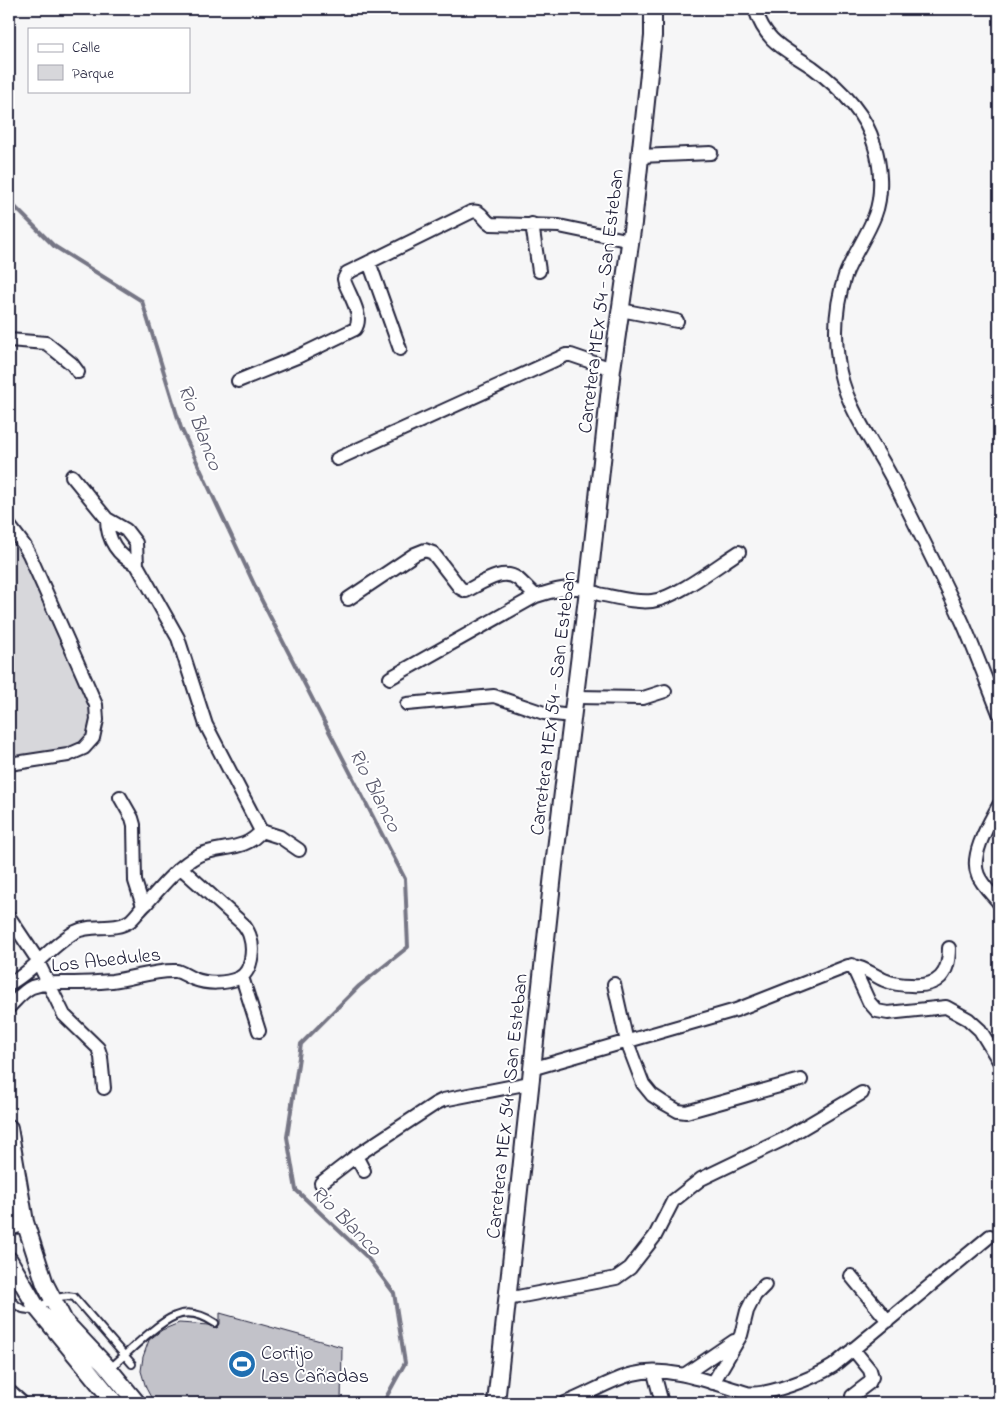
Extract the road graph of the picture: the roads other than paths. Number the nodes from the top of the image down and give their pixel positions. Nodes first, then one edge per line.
1 (653, 9) edge
2 (755, 9) edge
3 (710, 153) dead end
4 (640, 156) junction
5 (532, 224) junction
6 (631, 241) junction
7 (369, 262) junction
8 (539, 271) dead end
9 (621, 310) junction
10 (677, 321) dead end
11 (9, 340) edge
12 (400, 349) dead end
13 (612, 370) junction
14 (78, 372) dead end
15 (238, 381) dead end
16 (337, 459) dead end
17 (72, 476) dead end
18 (107, 519) junction
19 (9, 525) edge
20 (739, 552) dead end
21 (137, 565) junction
22 (588, 590) junction
23 (536, 596) junction
24 (348, 599) dead end
25 (390, 678) dead end
26 (666, 692) dead end
27 (575, 697) junction
28 (407, 704) dead end
29 (999, 713) edge
30 (573, 716) junction
31 (9, 764) edge
32 (120, 796) dead end
33 (999, 804) edge
34 (261, 831) junction
35 (300, 850) dead end
36 (181, 868) junction
37 (999, 903) edge
38 (144, 906) junction
39 (9, 917) edge
40 (949, 948) dead end
41 (38, 962) junction
42 (852, 966) junction
43 (242, 976) junction
44 (9, 984) edge
45 (49, 984) junction
46 (614, 984) dead end
47 (9, 1006) edge
48 (259, 1031) dead end
49 (627, 1042) junction
50 (999, 1061) edge
51 (530, 1076) junction
52 (801, 1080) dead end
53 (104, 1088) dead end
54 (862, 1093) dead end
55 (9, 1128) edge
56 (356, 1156) junction
57 (364, 1171) dead end
58 (321, 1183) dead end
59 (25, 1222) junction
60 (9, 1227) edge
61 (990, 1236) dead end
62 (9, 1260) edge
63 (851, 1276) dead end
64 (765, 1285) dead end
65 (9, 1296) edge
66 (507, 1299) junction
67 (52, 1300) junction
68 (37, 1308) junction
69 (888, 1321) junction
70 (215, 1323) dead end
71 (738, 1338) junction
72 (853, 1349) junction
73 (125, 1355) junction
74 (132, 1364) dead end
75 (109, 1369) junction
76 (654, 1373) junction
77 (684, 1375) junction
78 (96, 1380) junction
79 (713, 1383) junction
80 (9, 1395) edge
81 (852, 1396) dead end
82 (18, 1403) edge
83 (115, 1403) edge
84 (137, 1403) edge
85 (496, 1403) edge
86 (565, 1403) edge
87 (662, 1403) edge

1 - 4 street, Carretera MEX 54 - San Esteban
2 - 29 street
3 - 4 street
4 - 6 street, Carretera MEX 54 - San Esteban
5 - 6 street
5 - 7 street
5 - 8 street
6 - 9 street, Carretera MEX 54 - San Esteban
7 - 12 street
7 - 15 street
9 - 10 street
9 - 13 street, Carretera MEX 54 - San Esteban
11 - 14 street
13 - 16 street
13 - 22 street, Carretera MEX 54 - San Esteban
17 - 18 street
18 - 21 street
18 - 21 street
19 - 31 street
20 - 22 street
21 - 34 street
22 - 23 street
22 - 27 street, Carretera MEX 54 - San Esteban
23 - 24 street
23 - 25 street
26 - 27 street
27 - 30 street, Carretera MEX 54 - San Esteban
28 - 30 street
30 - 51 street, Carretera MEX 54 - San Esteban
32 - 38 street
33 - 37 street
34 - 35 street
34 - 36 street, Los Abedules
36 - 38 street, Los Abedules
36 - 43 street
38 - 41 street, Los Abedules
39 - 41 street
40 - 42 street
41 - 44 street, Los Abedules
41 - 45 street
42 - 49 street
42 - 50 street
43 - 45 street, Los Abedules
43 - 48 street
45 - 47 street, Los Abedules
45 - 53 street
46 - 49 street
49 - 51 street
49 - 52 street
51 - 56 street
51 - 66 street, Carretera MEX 54 - San Esteban
54 - 66 street
55 - 59 street
56 - 57 street
56 - 58 street
59 - 60 street
59 - 67 street
61 - 69 street
62 - 68 street
63 - 69 street
64 - 71 street
65 - 68 lane
66 - 85 street, Carretera MEX 54 - San Esteban
67 - 68 lane
67 - 73 lane
67 - 75 street
68 - 78 street
69 - 72 street
70 - 73 lane
71 - 77 street
71 - 79 street
72 - 79 street
72 - 81 street
73 - 74 lane
73 - 75 lane
75 - 78 lane
75 - 84 street
76 - 77 street
76 - 86 street
76 - 87 street
77 - 79 street
78 - 83 street
80 - 82 main road

